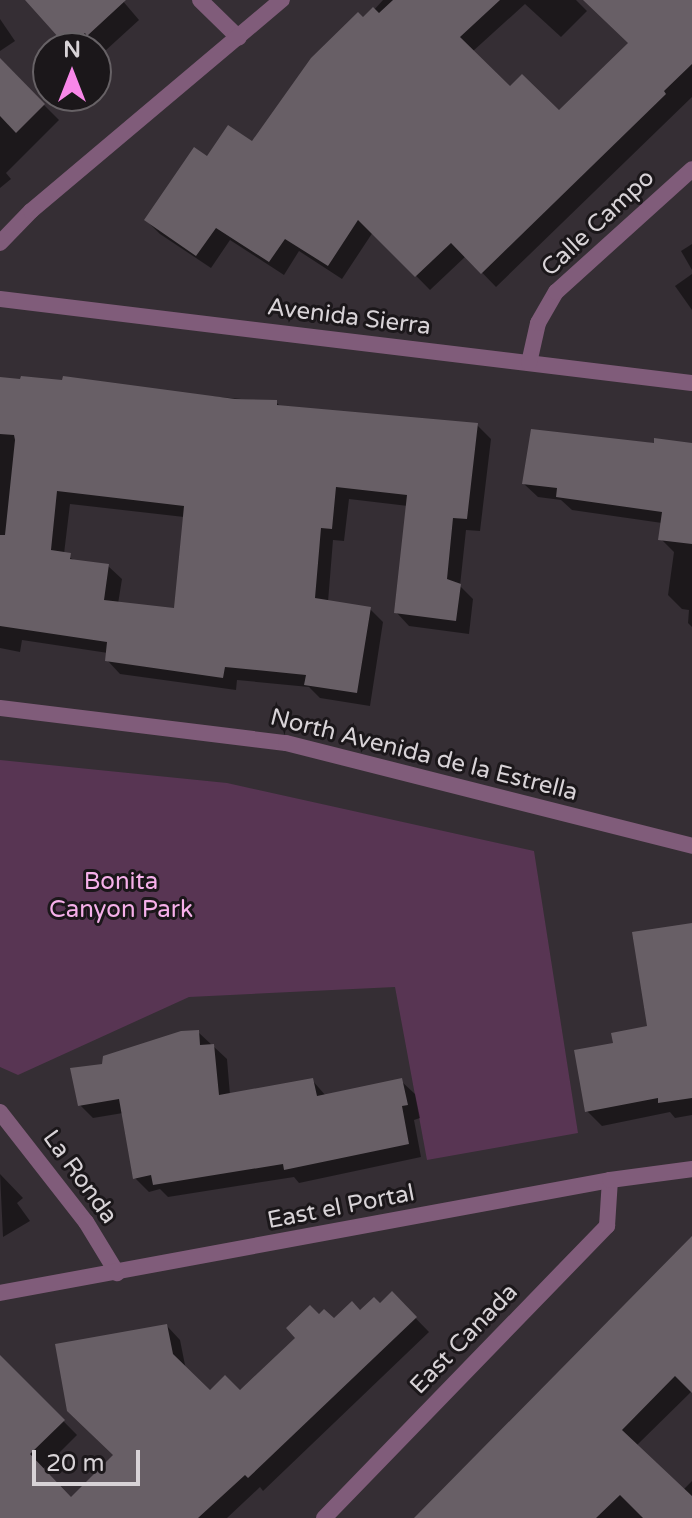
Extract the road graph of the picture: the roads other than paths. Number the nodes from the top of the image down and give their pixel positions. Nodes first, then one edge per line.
1 (200, 0) edge
2 (282, 0) edge
3 (239, 38) junction
4 (692, 169) edge
5 (0, 243) edge
6 (0, 299) edge
7 (529, 363) junction
8 (692, 383) edge
9 (0, 708) edge
10 (692, 846) edge
11 (0, 1112) edge
12 (692, 1169) edge
13 (610, 1180) junction
14 (117, 1273) junction
15 (0, 1293) edge
16 (324, 1518) edge

1 - 3 street
2 - 3 street
3 - 5 street
4 - 7 street, Calle Campo
6 - 7 street, Avenida Sierra
7 - 8 street, Avenida Sierra
9 - 10 street, North Avenida de la Estrella
11 - 14 street, La Ronda
12 - 13 street, East el Portal
13 - 14 street, East el Portal
13 - 16 street, East Canada
14 - 15 street, East el Portal

